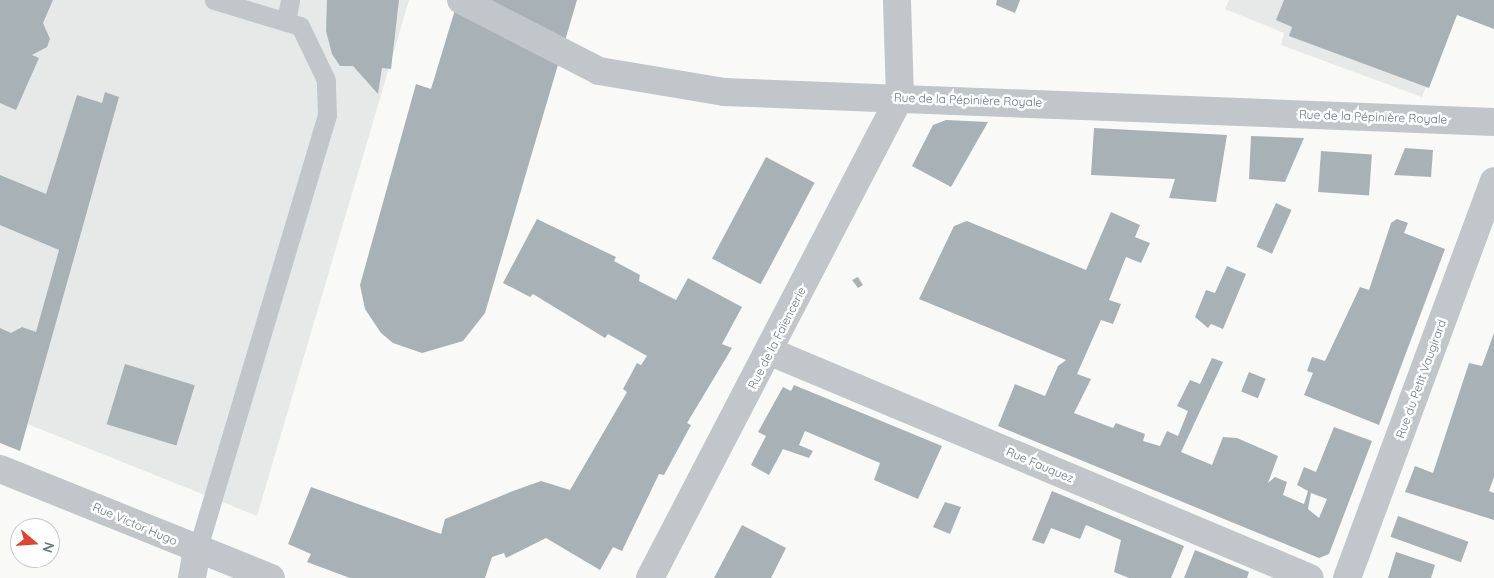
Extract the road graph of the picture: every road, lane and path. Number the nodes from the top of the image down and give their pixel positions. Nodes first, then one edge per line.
1 (214, 0) edge
2 (290, 0) edge
3 (461, 0) edge
4 (897, 0) edge
5 (286, 21) junction
6 (900, 97) junction
7 (1494, 122) edge
8 (1494, 181) edge
9 (770, 352) junction
10 (0, 468) edge
11 (198, 551) junction
12 (192, 578) edge
13 (271, 578) edge
14 (650, 578) edge
15 (1310, 578) edge
16 (1348, 578) edge

1 - 5 lane
2 - 5 lane
3 - 6 street, Rue de la Pépinière Royale
4 - 6 street
5 - 11 lane
6 - 7 street, Rue de la Pépinière Royale
6 - 9 street, Rue de la Faïencerie
8 - 16 street, Rue du Petit Vaugirard
9 - 14 street, Rue de la Faïencerie
9 - 15 street, Rue Fauquez
10 - 11 street, Rue Victor Hugo
11 - 12 street
11 - 13 street, Rue Victor Hugo

